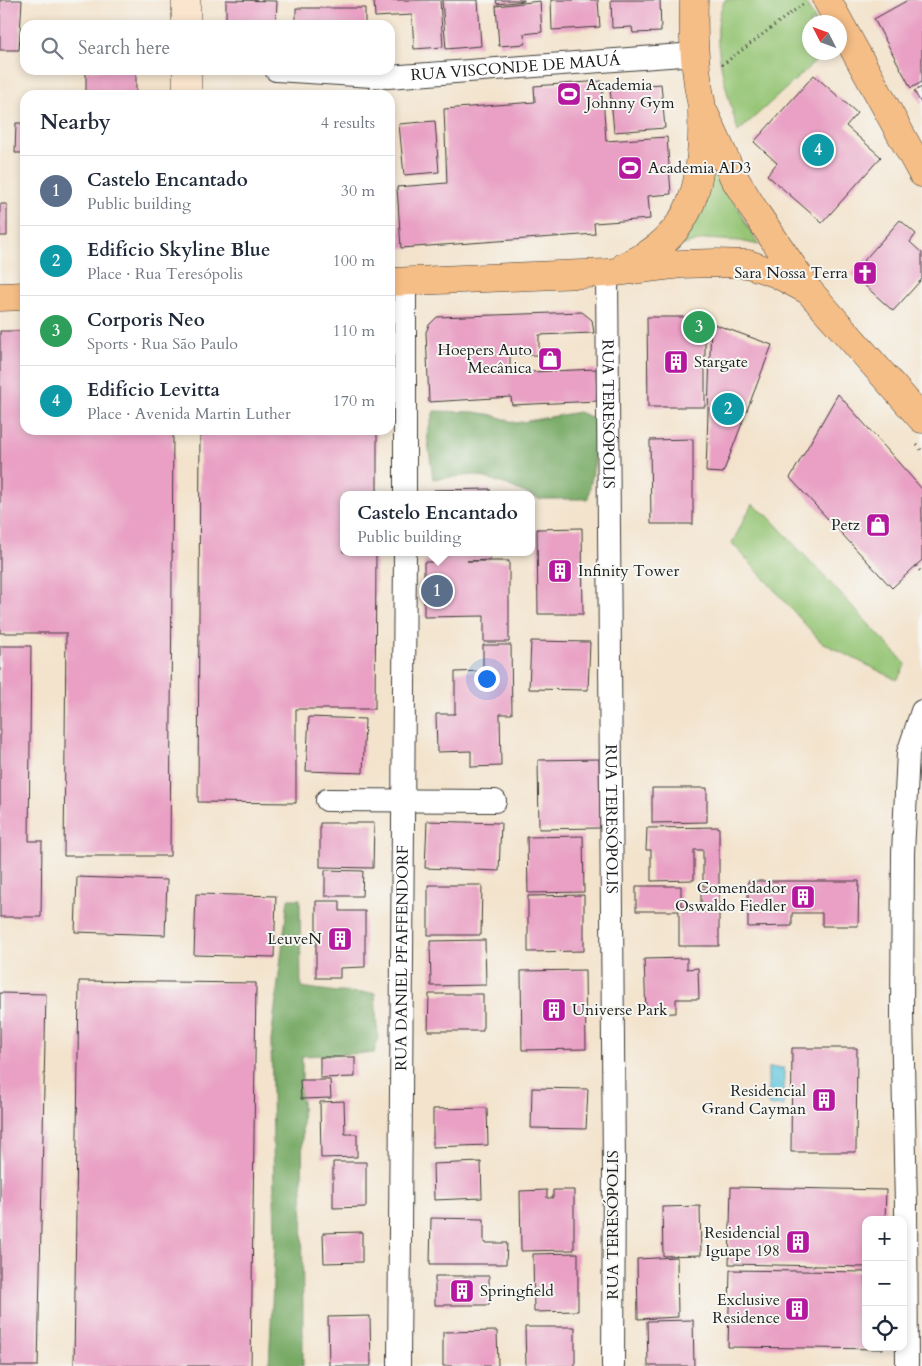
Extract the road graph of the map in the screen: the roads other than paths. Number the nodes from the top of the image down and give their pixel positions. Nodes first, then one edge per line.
1 (186, 0) edge
2 (828, 0) edge
3 (695, 4) edge
4 (186, 20) edge
5 (695, 54) junction
6 (187, 75) edge
7 (356, 75) edge
8 (187, 90) edge
9 (700, 96) junction
10 (922, 173) edge
11 (607, 273) junction
12 (398, 282) edge
13 (808, 291) junction
14 (20, 296) edge
15 (0, 297) edge
16 (922, 419) edge
17 (405, 491) edge
18 (405, 556) edge
19 (922, 711) edge
20 (327, 800) dead end
21 (403, 801) junction
22 (495, 801) dead end
23 (399, 1366) edge
24 (613, 1366) edge
25 (907, 1366) edge

1 - 4 street
2 - 10 main road
3 - 5 main road
5 - 7 street, RUA VISCONDE DE MAUÁ
5 - 9 main road
6 - 8 street
9 - 11 main road
9 - 13 main road
11 - 12 main road
11 - 13 main road
11 - 24 street, RUA TERESÓPOLIS
12 - 17 street
13 - 16 main road
14 - 15 main road
18 - 21 street, RUA DANIEL PFAFFENDORF
19 - 25 street
20 - 21 street
21 - 22 street
21 - 23 street, RUA DANIEL PFAFFENDORF

